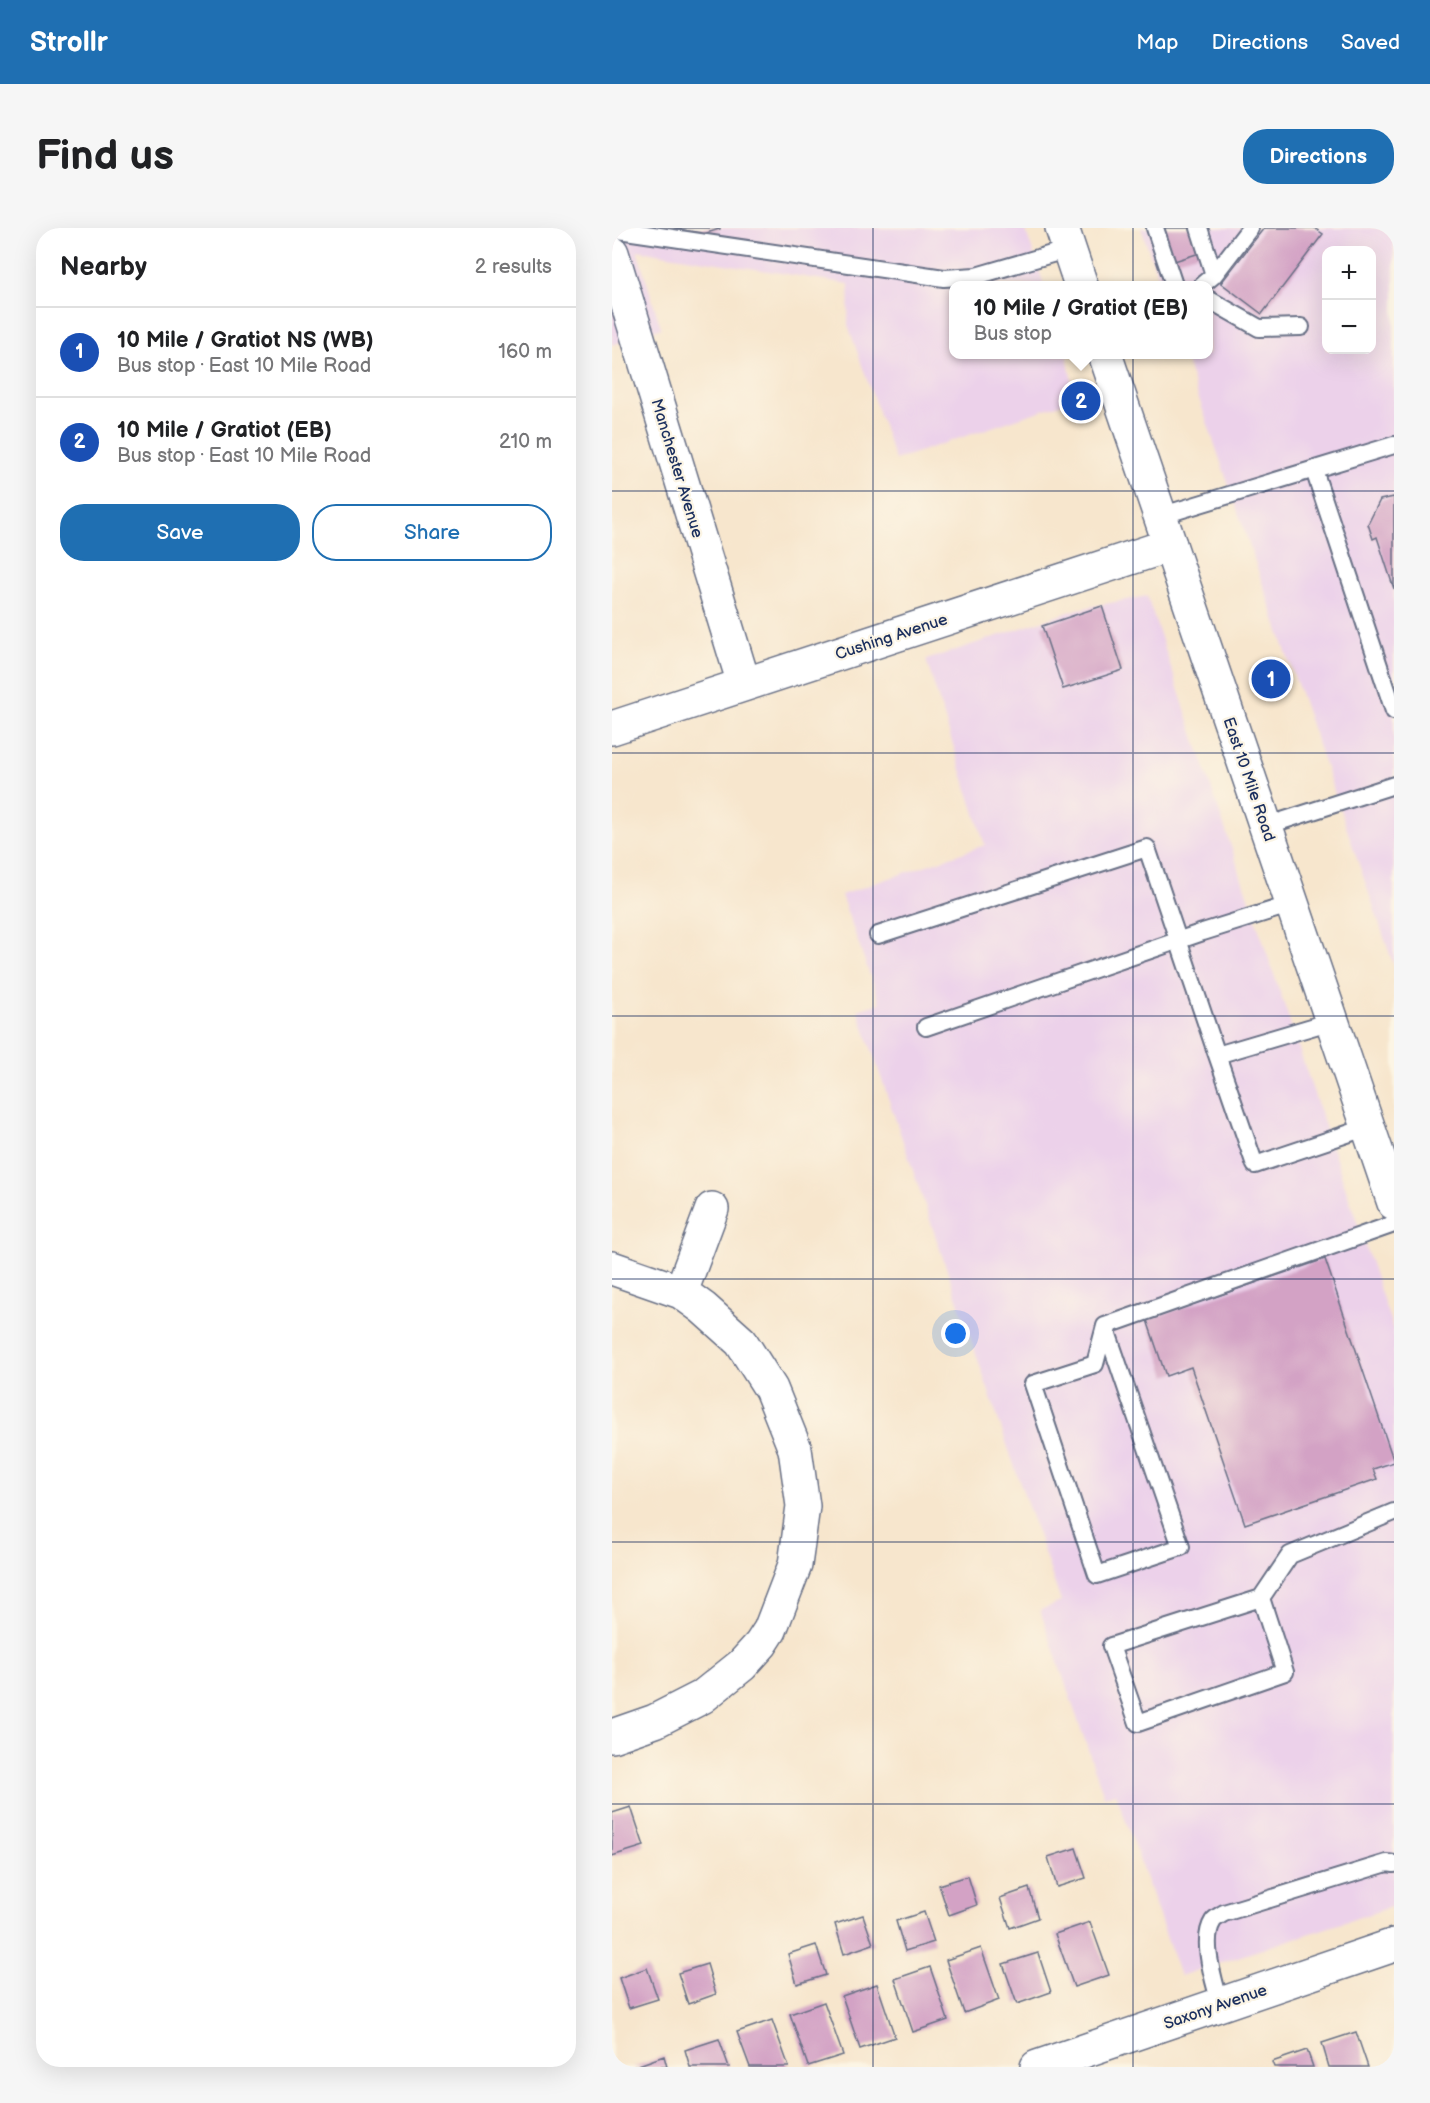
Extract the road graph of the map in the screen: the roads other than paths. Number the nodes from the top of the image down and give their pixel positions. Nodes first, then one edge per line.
1 (1155, 228) edge
2 (1199, 228) edge
3 (1250, 228) edge
4 (612, 229) edge
5 (1065, 238) edge
6 (612, 252) edge
7 (1208, 280) edge
8 (1081, 281) edge
9 (1173, 281) edge
10 (1213, 301) edge
11 (1301, 327) dead end
12 (1107, 359) edge
13 (1394, 445) edge
14 (1314, 470) junction
15 (1165, 531) junction
16 (744, 684) junction
17 (1394, 711) edge
18 (612, 728) edge
19 (1394, 785) edge
20 (1266, 826) junction
21 (1292, 904) junction
22 (878, 935) dead end
23 (1179, 940) junction
24 (1332, 1022) junction
25 (926, 1027) dead end
26 (1217, 1055) junction
27 (1368, 1126) junction
28 (1394, 1203) edge
29 (712, 1209) dead end
30 (1394, 1224) edge
31 (612, 1268) edge
32 (681, 1292) junction
33 (1105, 1326) junction
34 (1394, 1512) edge
35 (1262, 1598) junction
36 (612, 1736) edge
37 (1394, 1864) edge
38 (1394, 1945) edge
39 (1220, 2004) junction
40 (1037, 2067) edge

1 - 9 lane
2 - 7 lane
3 - 7 lane
4 - 5 lane
5 - 8 street
6 - 16 street, Manchester Avenue
10 - 11 lane
12 - 15 street, East 10 Mile Road
13 - 14 lane
14 - 15 lane
14 - 17 lane
15 - 16 street, Cushing Avenue
15 - 20 street, East 10 Mile Road
16 - 18 street, Cushing Avenue
19 - 20 lane
20 - 21 street, East 10 Mile Road
21 - 23 lane
21 - 24 street, East 10 Mile Road
22 - 23 lane
23 - 25 lane
23 - 26 lane
24 - 26 lane
24 - 27 street, East 10 Mile Road
26 - 27 lane
27 - 28 street, East 10 Mile Road
29 - 32 street
30 - 33 lane
31 - 32 street
32 - 36 street
33 - 33 lane
34 - 35 lane
35 - 35 lane
37 - 39 lane
38 - 39 street, Saxony Avenue
39 - 40 street, Saxony Avenue

